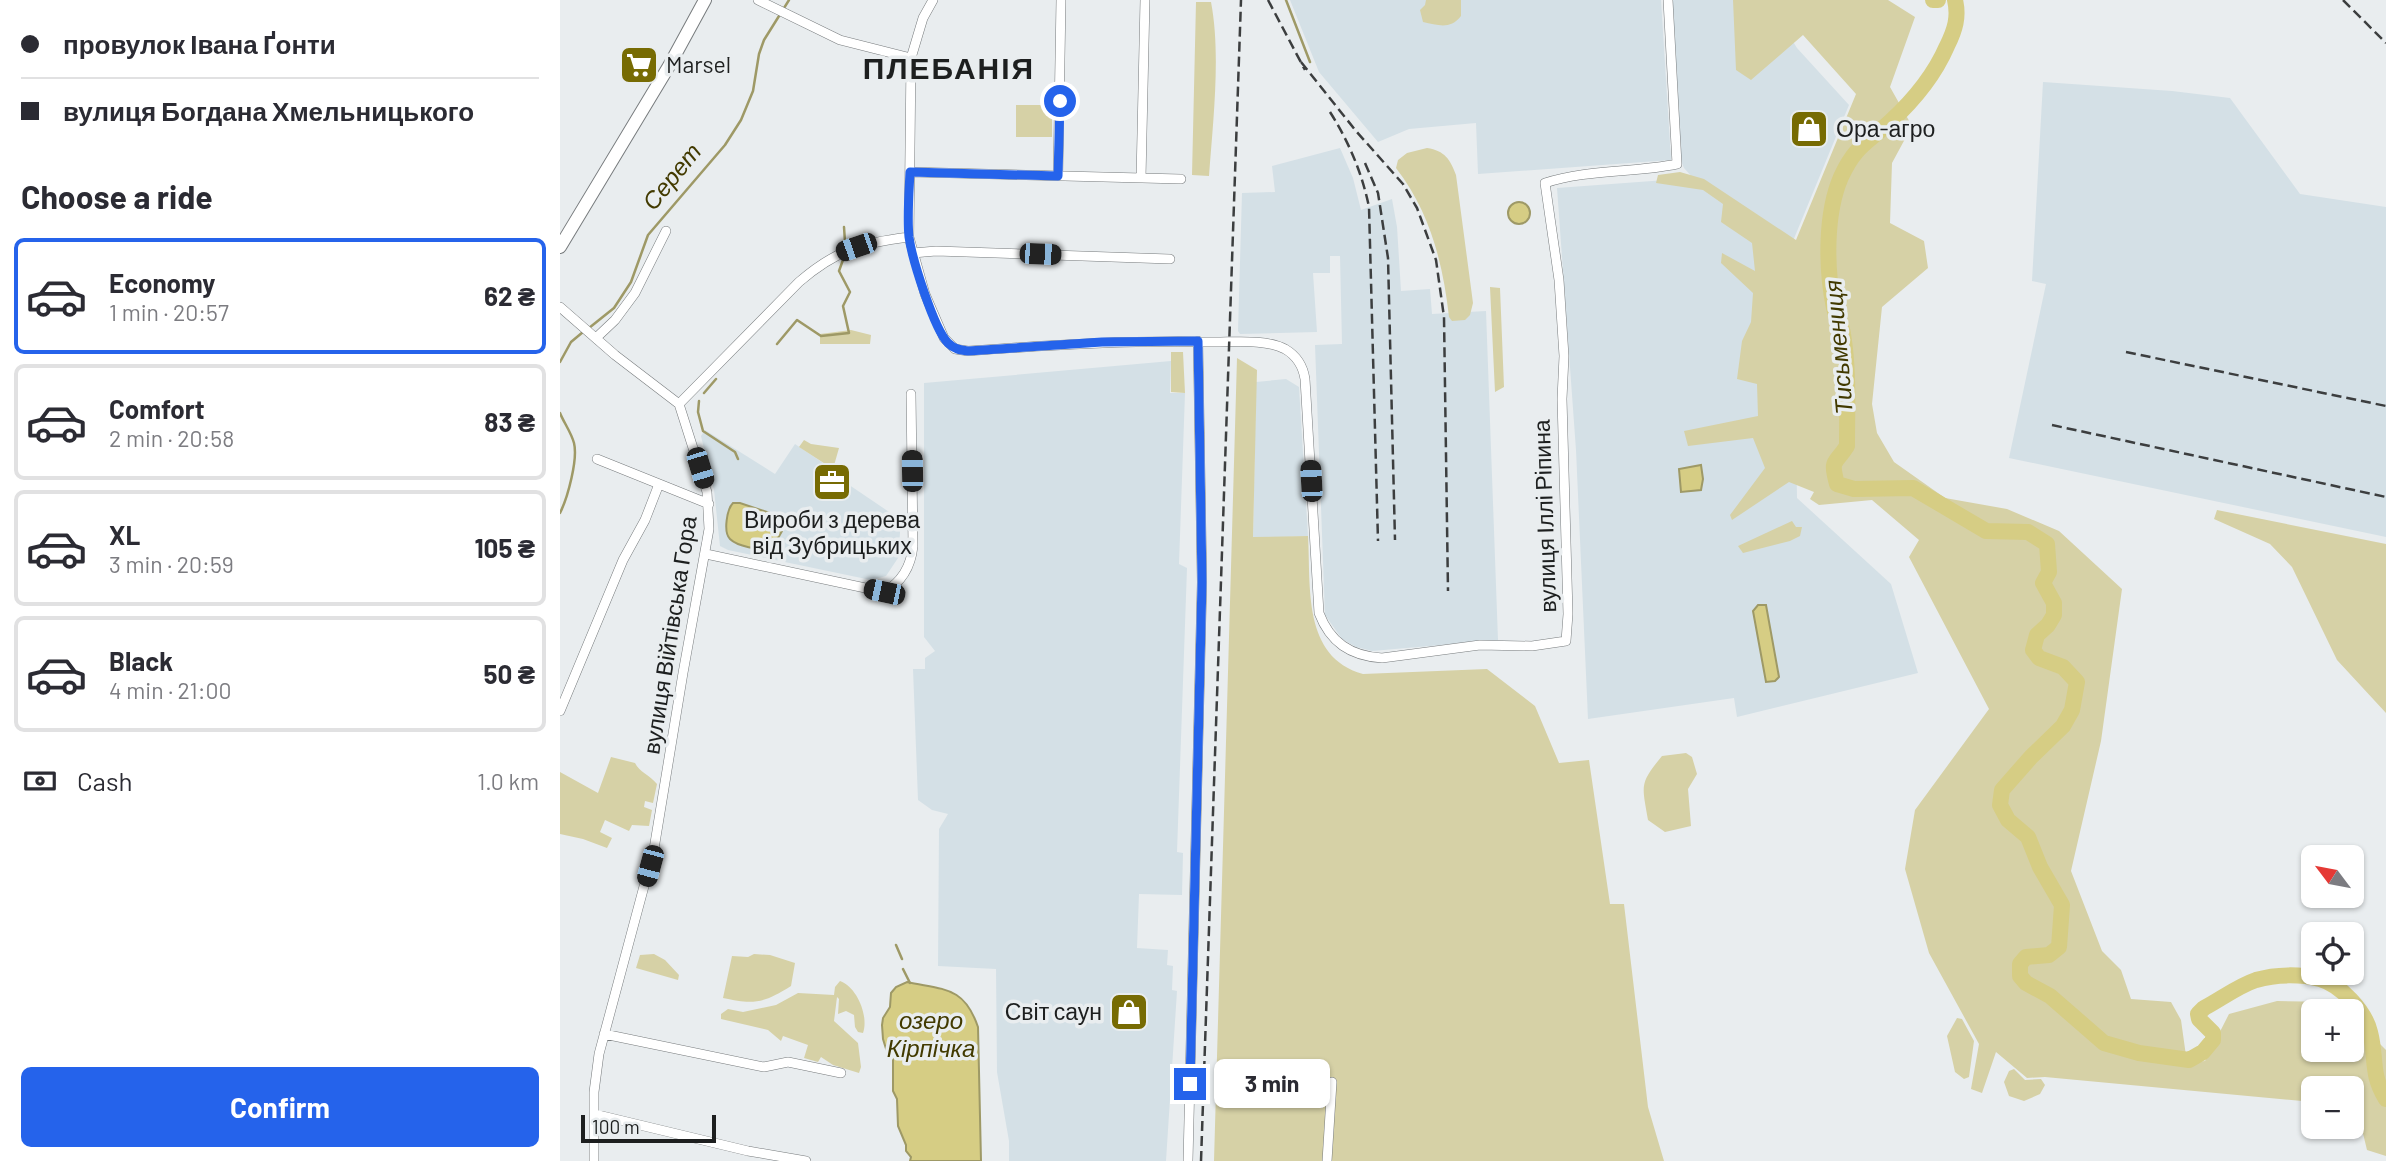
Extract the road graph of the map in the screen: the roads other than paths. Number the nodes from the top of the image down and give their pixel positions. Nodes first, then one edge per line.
1 (705, 0) edge
2 (758, 0) edge
3 (933, 0) edge
4 (1061, 0) edge
5 (1145, 0) edge
6 (1668, 0) edge
7 (911, 58) junction
8 (910, 172) junction
9 (1058, 176) junction
10 (1141, 178) junction
11 (1181, 179) dead end
12 (666, 231) dead end
13 (909, 237) junction
14 (560, 247) edge
15 (913, 253) junction
16 (1170, 259) dead end
17 (560, 307) edge
18 (593, 335) junction
19 (1198, 341) junction
20 (911, 394) dead end
21 (679, 404) junction
22 (597, 459) dead end
23 (659, 484) junction
24 (709, 504) junction
25 (706, 554) junction
26 (560, 711) edge
27 (604, 1034) junction
28 (841, 1073) dead end
29 (1332, 1082) dead end
30 (594, 1114) junction
31 (594, 1161) edge
32 (806, 1161) edge
33 (1188, 1161) edge
34 (1327, 1161) edge

1 - 14 main road
2 - 7 street
3 - 7 street
4 - 9 street
5 - 10 street
6 - 19 street, вулиця Іллі Ріпина
7 - 8 street
8 - 9 street
8 - 13 street
9 - 10 street
10 - 11 street
12 - 18 street
13 - 15 street
13 - 21 street
15 - 16 street
15 - 19 street, вулиця Іллі Ріпина
17 - 18 street
18 - 21 street
19 - 33 street
20 - 25 street
21 - 24 street, вулиця Війтівська Гора
22 - 23 street
23 - 24 street
23 - 26 street
24 - 25 street, вулиця Війтівська Гора
25 - 27 street, вулиця Війтівська Гора
27 - 28 street
27 - 30 street, вулиця Війтівська Гора
29 - 34 street
30 - 31 street, вулиця Війтівська Гора
30 - 32 street

